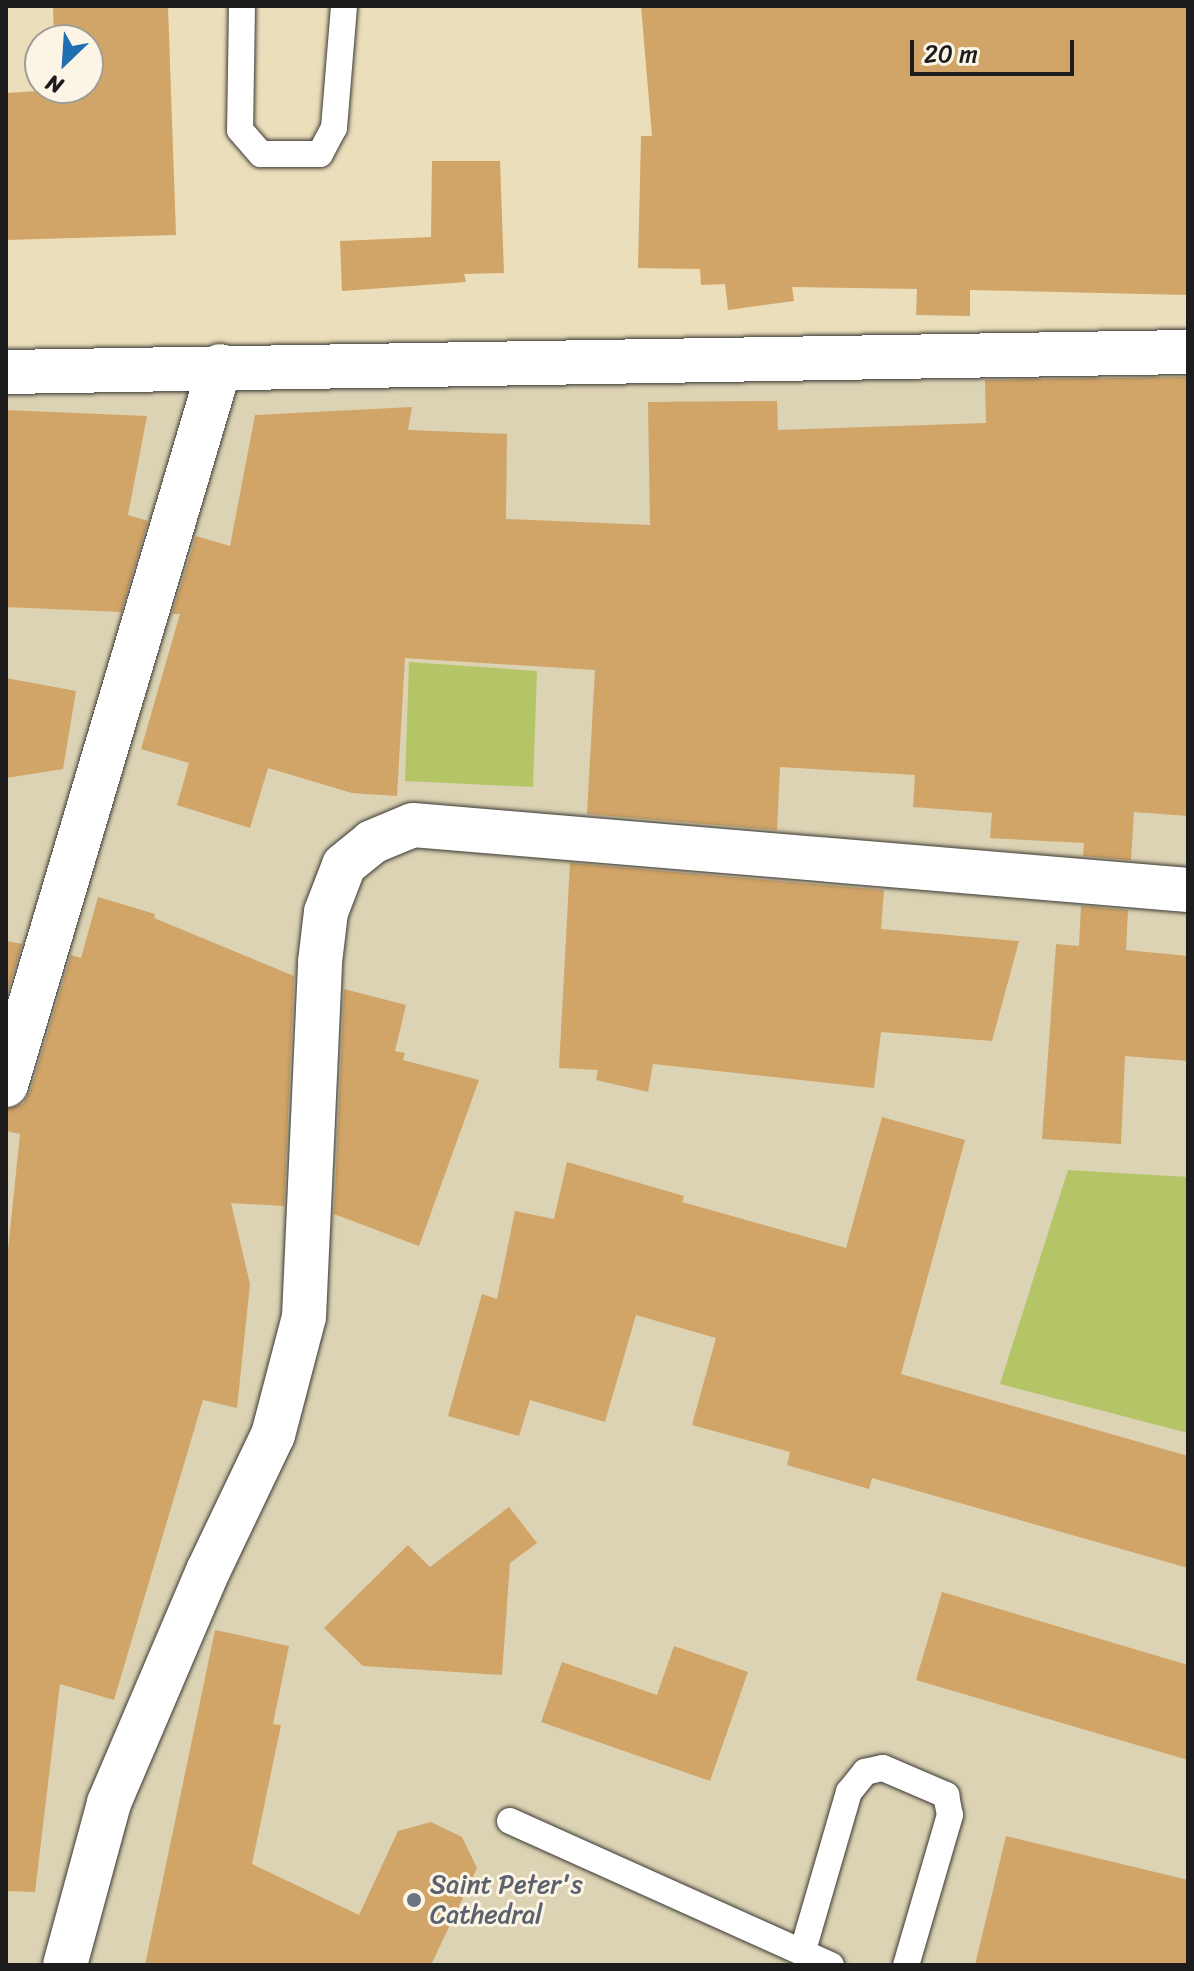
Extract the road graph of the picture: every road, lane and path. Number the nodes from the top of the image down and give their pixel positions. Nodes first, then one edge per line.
1 (242, 6) edge
2 (344, 6) edge
3 (1188, 352) edge
4 (220, 366) junction
5 (6, 372) edge
6 (1188, 890) edge
7 (6, 1085) edge
8 (510, 1821) dead end
9 (803, 1950) junction
10 (65, 1965) edge
11 (831, 1965) edge
12 (906, 1965) edge

1 - 2 lane
3 - 4 street
4 - 5 street
4 - 7 street
6 - 10 street
8 - 9 lane
9 - 11 lane
9 - 12 lane

